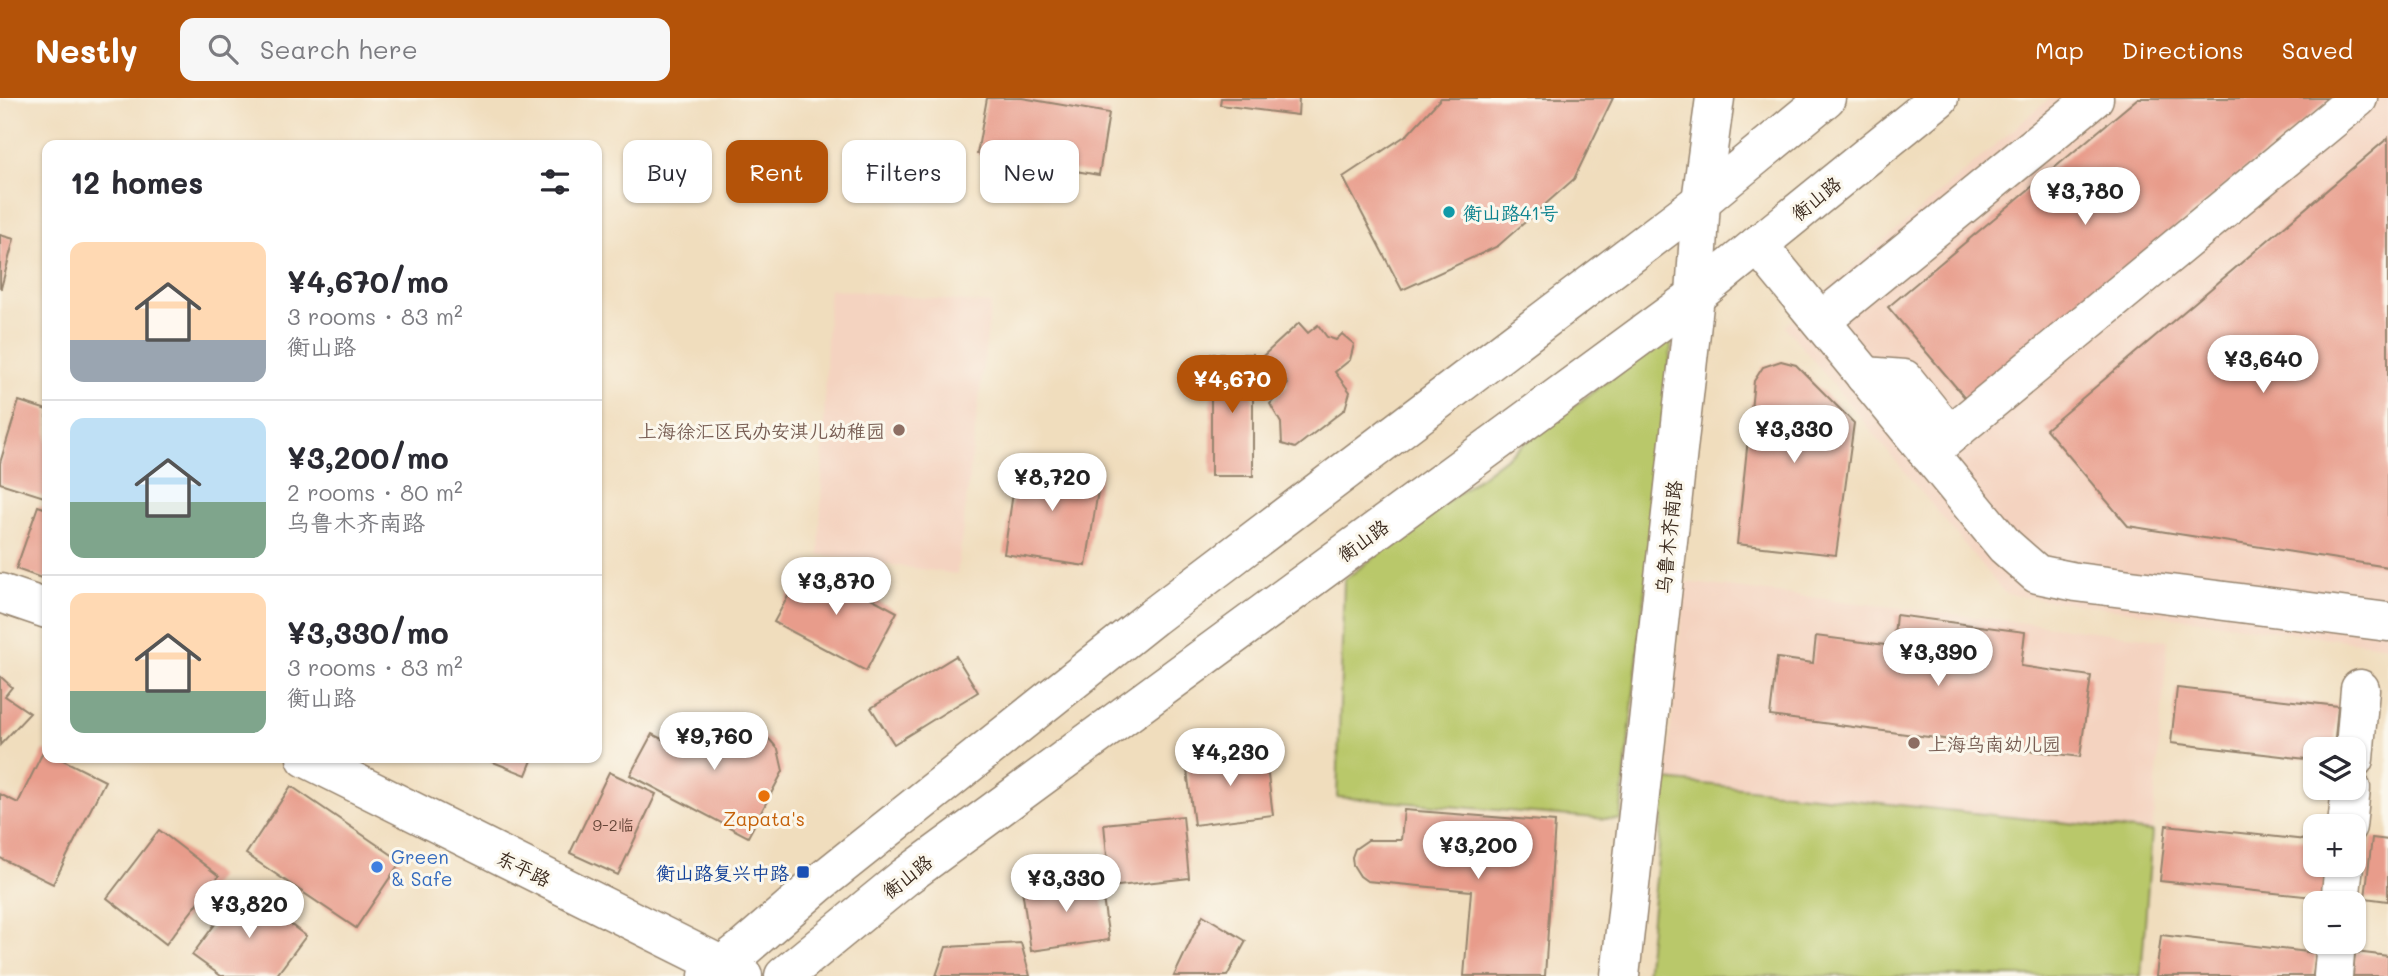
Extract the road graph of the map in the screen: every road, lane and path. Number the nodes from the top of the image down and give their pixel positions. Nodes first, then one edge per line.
1 (1715, 98) edge
2 (1826, 98) edge
3 (1939, 98) edge
4 (2094, 98) edge
5 (2358, 98) edge
6 (1701, 201) junction
7 (1758, 245) junction
8 (1695, 296) junction
9 (1821, 321) junction
10 (1933, 436) junction
11 (0, 593) edge
12 (42, 607) edge
13 (2388, 621) edge
14 (2360, 689) dead end
15 (2356, 737) edge
16 (324, 763) edge
17 (2335, 954) edge
18 (724, 972) edge
19 (784, 976) edge
20 (1620, 976) edge
21 (2333, 976) edge

1 - 6 main road, 乌鲁木齐南路
2 - 6 main road
3 - 7 main road, 衡山路
4 - 9 main road
5 - 10 main road
6 - 8 main road, 乌鲁木齐南路
6 - 18 main road
7 - 8 main road, 衡山路
7 - 9 main road
8 - 19 main road, 衡山路
8 - 20 main road, 乌鲁木齐南路
9 - 10 main road
10 - 13 main road
11 - 12 main road
14 - 15 main road
16 - 18 main road, 东平路
17 - 21 main road

